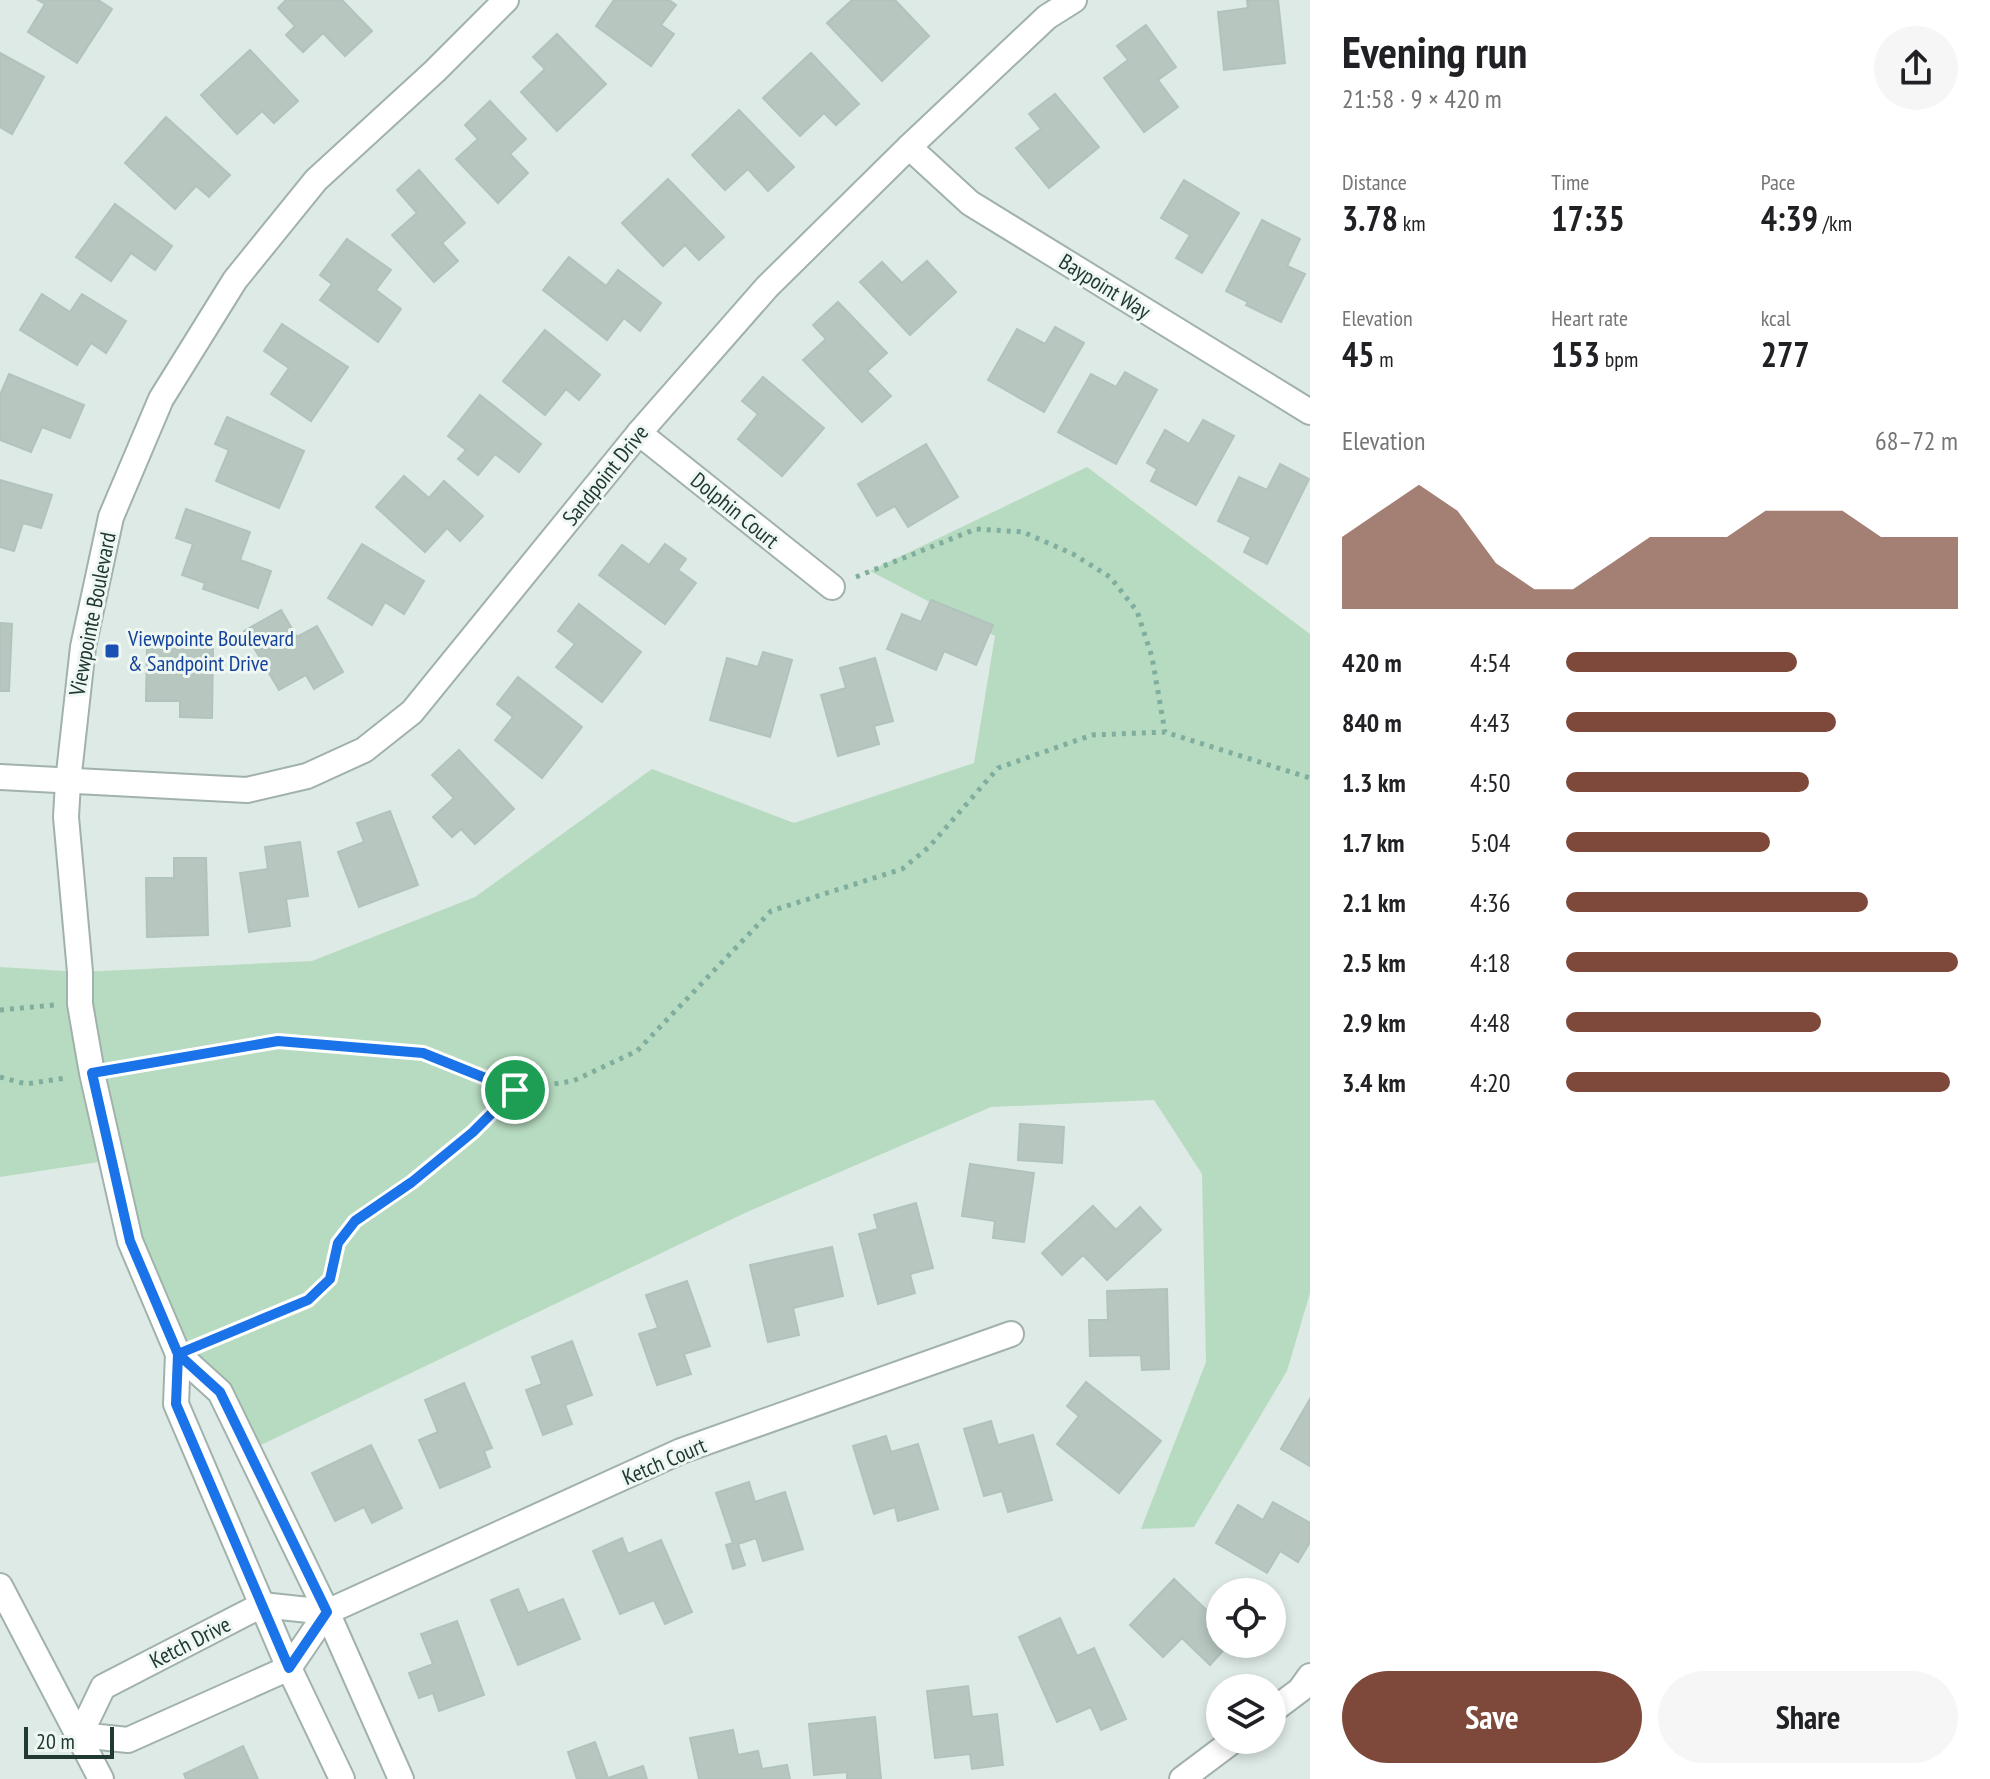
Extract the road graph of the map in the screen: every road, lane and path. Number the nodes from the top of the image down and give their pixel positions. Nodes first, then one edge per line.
1 (506, 0) edge
2 (1074, 0) edge
3 (909, 147) junction
4 (1310, 412) edge
5 (639, 433) junction
6 (832, 587) joint
7 (1165, 732) junction
8 (0, 777) edge
9 (1310, 778) edge
10 (68, 782) junction
11 (80, 1004) junction
12 (0, 1010) edge
13 (92, 1073) junction
14 (0, 1077) edge
15 (515, 1090) junction
16 (1011, 1334) dead end
17 (178, 1354) junction
18 (0, 1586) edge
19 (262, 1605) junction
20 (327, 1612) junction
21 (289, 1668) junction
22 (1310, 1676) edge
23 (1286, 1700) edge
24 (80, 1735) junction
25 (1215, 1754) edge
26 (101, 1779) edge
27 (342, 1779) edge
28 (401, 1779) edge
29 (1182, 1779) edge

1 - 10 street, Viewpointe Boulevard
2 - 3 street, Sandpoint Drive
3 - 4 street, Baypoint Way
3 - 5 street, Sandpoint Drive
5 - 6 street, Dolphin Court
5 - 10 street, Sandpoint Drive
6 - 7 path
7 - 9 path
7 - 15 path
8 - 10 street, Sandpoint Drive
10 - 11 street, Viewpointe Boulevard
11 - 12 path
11 - 13 street, Viewpointe Boulevard
13 - 14 path
13 - 15 path
13 - 17 street, Viewpointe Boulevard
15 - 17 path
16 - 20 street, Ketch Court
17 - 19 street, Viewpointe Boulevard
17 - 20 street, Viewpointe Boulevard
18 - 24 street
19 - 20 street
19 - 21 street, Viewpointe Boulevard
19 - 24 street, Ketch Drive
20 - 21 street
20 - 28 street, Viewpointe Boulevard
21 - 24 street
21 - 27 street, Viewpointe Boulevard
22 - 23 street
24 - 26 street
25 - 29 street

